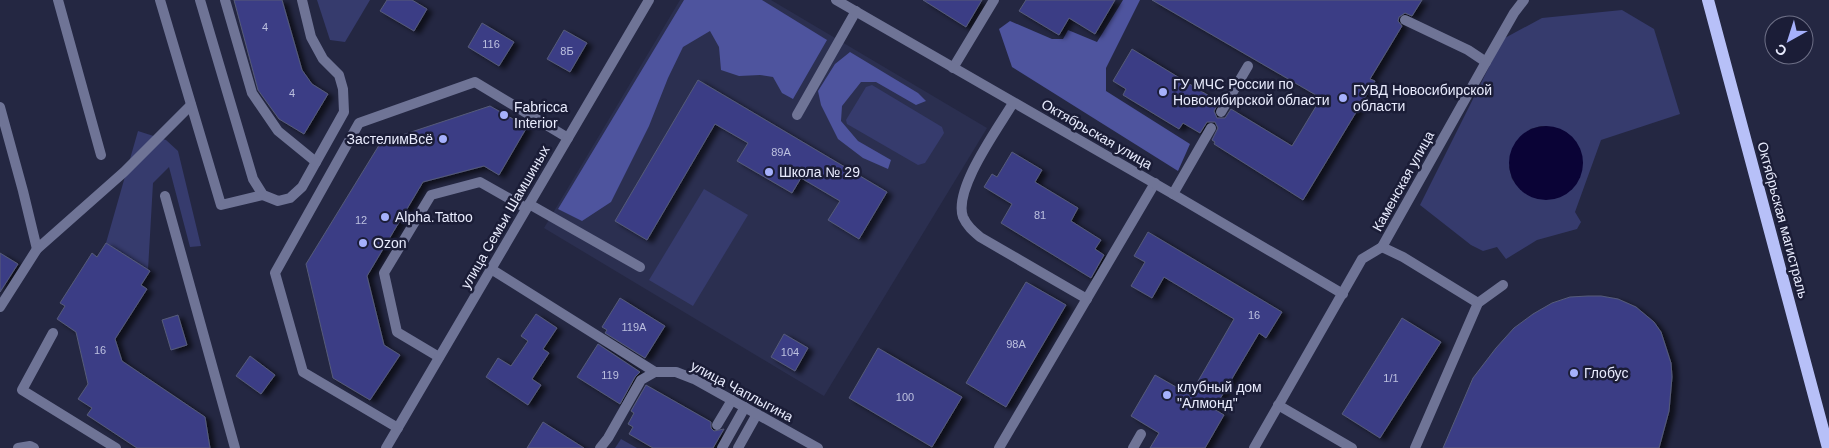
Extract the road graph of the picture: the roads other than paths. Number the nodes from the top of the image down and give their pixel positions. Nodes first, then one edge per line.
1 (58, 0) edge
2 (160, 0) edge
3 (200, 0) edge
4 (225, 0) edge
5 (302, 0) edge
6 (649, 0) edge
7 (836, 0) edge
8 (994, 0) edge
9 (1524, 0) edge
10 (1708, 0) edge
11 (856, 11) junction
12 (1405, 20) dead end
13 (1486, 62) junction
14 (1248, 66) dead end
15 (953, 68) junction
16 (1013, 103) junction
17 (191, 105) junction
18 (0, 107) edge
19 (1221, 112) dead end
20 (797, 115) dead end
21 (1211, 128) dead end
22 (568, 138) junction
23 (101, 155) dead end
24 (316, 162) junction
25 (1155, 183) junction
26 (1173, 194) junction
27 (263, 195) junction
28 (165, 196) dead end
29 (528, 206) junction
30 (1382, 247) junction
31 (37, 249) junction
32 (640, 267) dead end
33 (491, 269) junction
34 (1503, 285) dead end
35 (1343, 294) junction
36 (1087, 299) junction
37 (1478, 303) junction
38 (0, 307) edge
39 (53, 333) dead end
40 (439, 357) junction
41 (655, 372) junction
42 (732, 400) junction
43 (1278, 405) junction
44 (745, 408) junction
45 (757, 414) junction
46 (717, 426) dead end
47 (398, 428) junction
48 (1141, 434) dead end
49 (18, 448) edge
50 (34, 448) edge
51 (116, 448) edge
52 (235, 448) edge
53 (386, 448) edge
54 (600, 448) edge
55 (722, 448) edge
56 (738, 448) edge
57 (818, 448) edge
58 (999, 448) edge
59 (1132, 448) edge
60 (1254, 448) edge
61 (1352, 448) edge
62 (1415, 448) edge
63 (1828, 448) edge

1 - 23 street
2 - 17 street
3 - 27 street
4 - 24 street
5 - 24 street
6 - 22 street, улица Семьи Шамшиных
7 - 11 street, Октябрьская улица
8 - 15 street
9 - 13 street, Каменская улица
10 - 63 main road, Октябрьская магистраль
11 - 15 street, Октябрьская улица
11 - 20 street
12 - 13 street
13 - 30 street, Каменская улица
14 - 19 street
15 - 16 street, Октябрьская улица
16 - 25 street, Октябрьская улица
16 - 36 street
17 - 27 street
17 - 31 street
18 - 31 street
21 - 26 street
22 - 29 street, улица Семьи Шамшиных
22 - 47 street
24 - 27 street
25 - 26 street, Октябрьская улица
25 - 36 street
26 - 35 street, Октябрьская улица
28 - 52 street
29 - 32 street
29 - 33 street, улица Семьи Шамшиных
29 - 40 street
30 - 35 street, Каменская улица
30 - 37 street
31 - 38 street
33 - 40 street, улица Семьи Шамшиных
33 - 41 street
34 - 37 street
35 - 43 street, Каменская улица
36 - 58 street
37 - 62 street
39 - 51 street
40 - 47 street, улица Семьи Шамшиных
41 - 42 street, улица Чаплыгина
41 - 54 street
42 - 44 street, улица Чаплыгина
42 - 46 street
43 - 60 street, Каменская улица
43 - 61 street
44 - 45 street, улица Чаплыгина
44 - 55 street
45 - 56 street
45 - 57 street, улица Чаплыгина
47 - 53 street, улица Семьи Шамшиных
48 - 59 street
49 - 50 street

